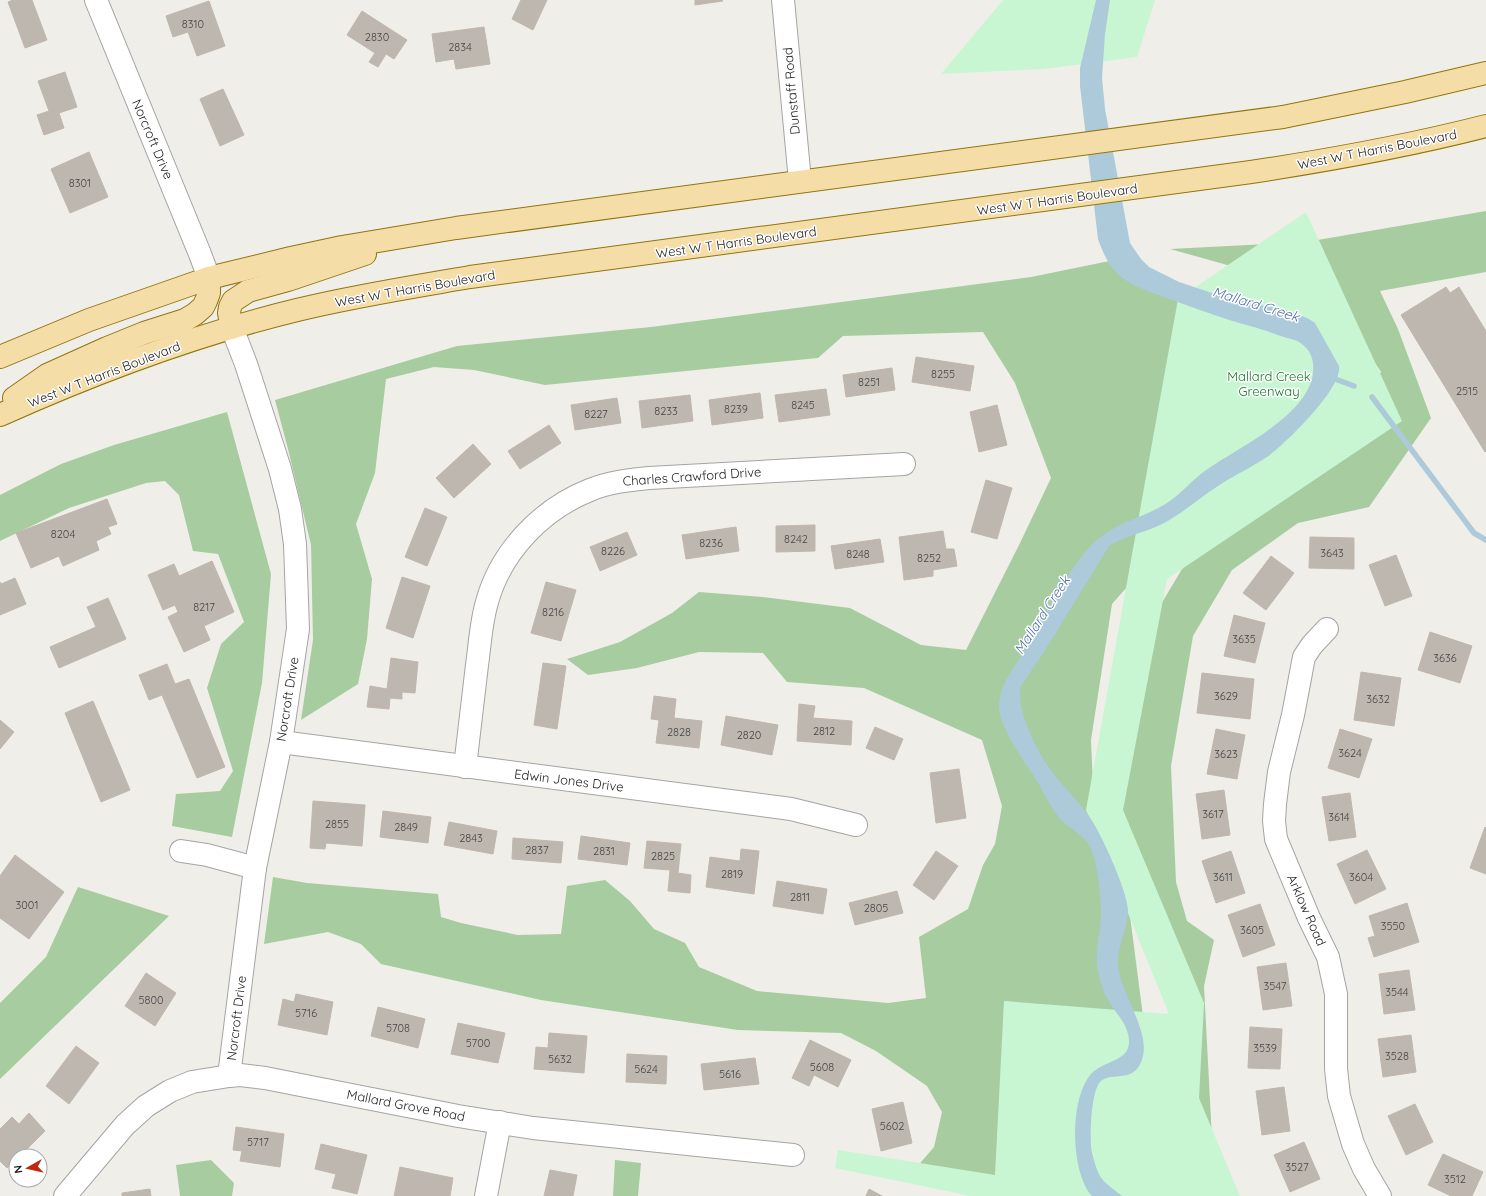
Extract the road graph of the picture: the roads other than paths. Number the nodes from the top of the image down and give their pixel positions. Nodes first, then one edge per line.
1 (96, 0) edge
2 (783, 0) edge
3 (1486, 73) edge
4 (1486, 126) edge
5 (800, 181) junction
6 (419, 234) junction
7 (209, 278) junction
8 (232, 328) junction
9 (0, 357) edge
10 (0, 408) edge
11 (0, 416) edge
12 (904, 464) dead end
13 (1327, 629) dead end
14 (281, 742) junction
15 (465, 767) junction
16 (856, 825) dead end
17 (181, 851) dead end
18 (255, 868) junction
19 (229, 1076) junction
20 (500, 1122) junction
21 (793, 1156) dead end
22 (65, 1196) edge
23 (486, 1196) edge
24 (1380, 1196) edge

1 - 7 street, Norcroft Drive
2 - 5 street, Dunstaff Road
3 - 5 main road
4 - 8 main road, West W T Harris Boulevard
5 - 6 main road
6 - 7 main road
6 - 8 main road
7 - 9 main road
7 - 10 main road
8 - 11 main road, West W T Harris Boulevard
8 - 14 street, Norcroft Drive
12 - 15 street, Charles Crawford Drive
13 - 24 street, Arklow Road
14 - 15 street, Edwin Jones Drive
14 - 18 street, Norcroft Drive
15 - 16 street, Edwin Jones Drive
17 - 18 street
18 - 19 street, Norcroft Drive
19 - 20 street, Mallard Grove Road
19 - 22 street, Mallard Grove Road
20 - 21 street, Mallard Grove Road
20 - 23 street

